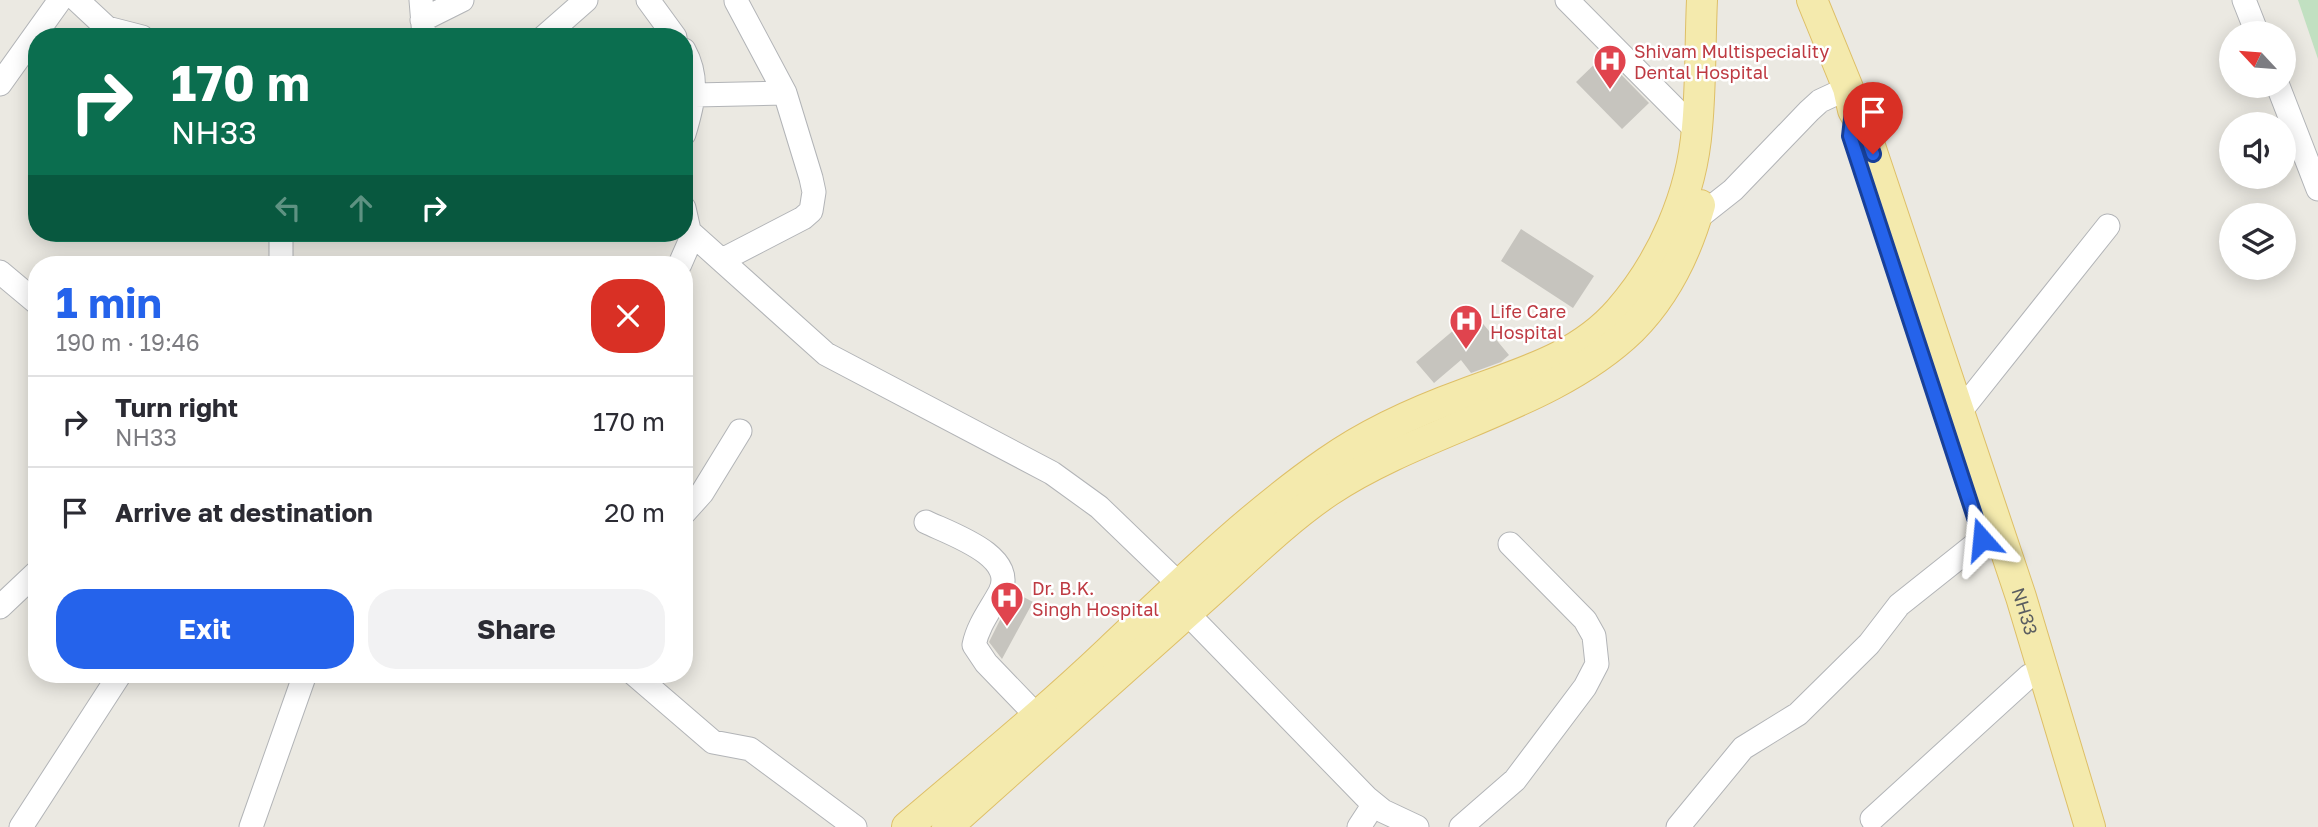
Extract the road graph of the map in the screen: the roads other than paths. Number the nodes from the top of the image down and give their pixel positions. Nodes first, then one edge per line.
1 (60, 0) edge
2 (77, 0) edge
3 (462, 0) edge
4 (586, 0) edge
5 (648, 0) edge
6 (1567, 0) edge
7 (1702, 0) edge
8 (1722, 0) edge
9 (1812, 0) edge
10 (2244, 0) edge
11 (736, 1) edge
12 (2252, 21) edge
13 (426, 25) edge
14 (40, 28) edge
15 (106, 28) edge
16 (554, 28) edge
17 (668, 28) edge
18 (28, 45) edge
19 (693, 72) edge
20 (0, 85) edge
21 (785, 93) junction
22 (695, 95) junction
23 (2282, 98) edge
24 (1851, 99) junction
25 (693, 102) edge
26 (1697, 131) junction
27 (2318, 189) edge
28 (1695, 220) junction
29 (2108, 226) dead end
30 (693, 235) edge
31 (722, 260) junction
32 (0, 272) edge
33 (28, 295) edge
34 (1959, 413) junction
35 (740, 431) dead end
36 (693, 503) edge
37 (926, 522) dead end
38 (1982, 539) junction
39 (1510, 544) dead end
40 (28, 581) edge
41 (1184, 599) junction
42 (0, 607) edge
43 (2029, 676) junction
44 (114, 683) edge
45 (302, 683) edge
46 (644, 683) edge
47 (1036, 715) junction
48 (1374, 804) junction
49 (1872, 819) dead end
50 (21, 827) edge
51 (251, 827) edge
52 (855, 827) edge
53 (907, 827) edge
54 (947, 827) edge
55 (1359, 827) edge
56 (1417, 827) edge
57 (1461, 827) edge
58 (1678, 827) edge
59 (2072, 827) edge
60 (2090, 827) edge

1 - 14 street
2 - 15 street
3 - 13 street
4 - 16 street
5 - 17 street
6 - 26 street
7 - 26 main road
8 - 28 main road
9 - 24 main road, NH33
10 - 12 street
11 - 21 street
18 - 20 street
19 - 22 street
21 - 22 street
21 - 31 street
22 - 25 street
23 - 27 street
24 - 28 street
24 - 34 main road, NH33
24 - 38 main road
26 - 41 main road
28 - 41 main road
29 - 34 street
30 - 31 street
31 - 41 street
32 - 33 street
34 - 60 main road, NH33
35 - 36 street
37 - 47 street
38 - 43 main road
38 - 58 street
39 - 57 street
40 - 42 street
41 - 47 main road
41 - 48 street
41 - 54 main road
43 - 49 street
43 - 59 main road
44 - 50 street
45 - 51 street
46 - 52 street
47 - 53 main road
48 - 55 street
48 - 56 street

